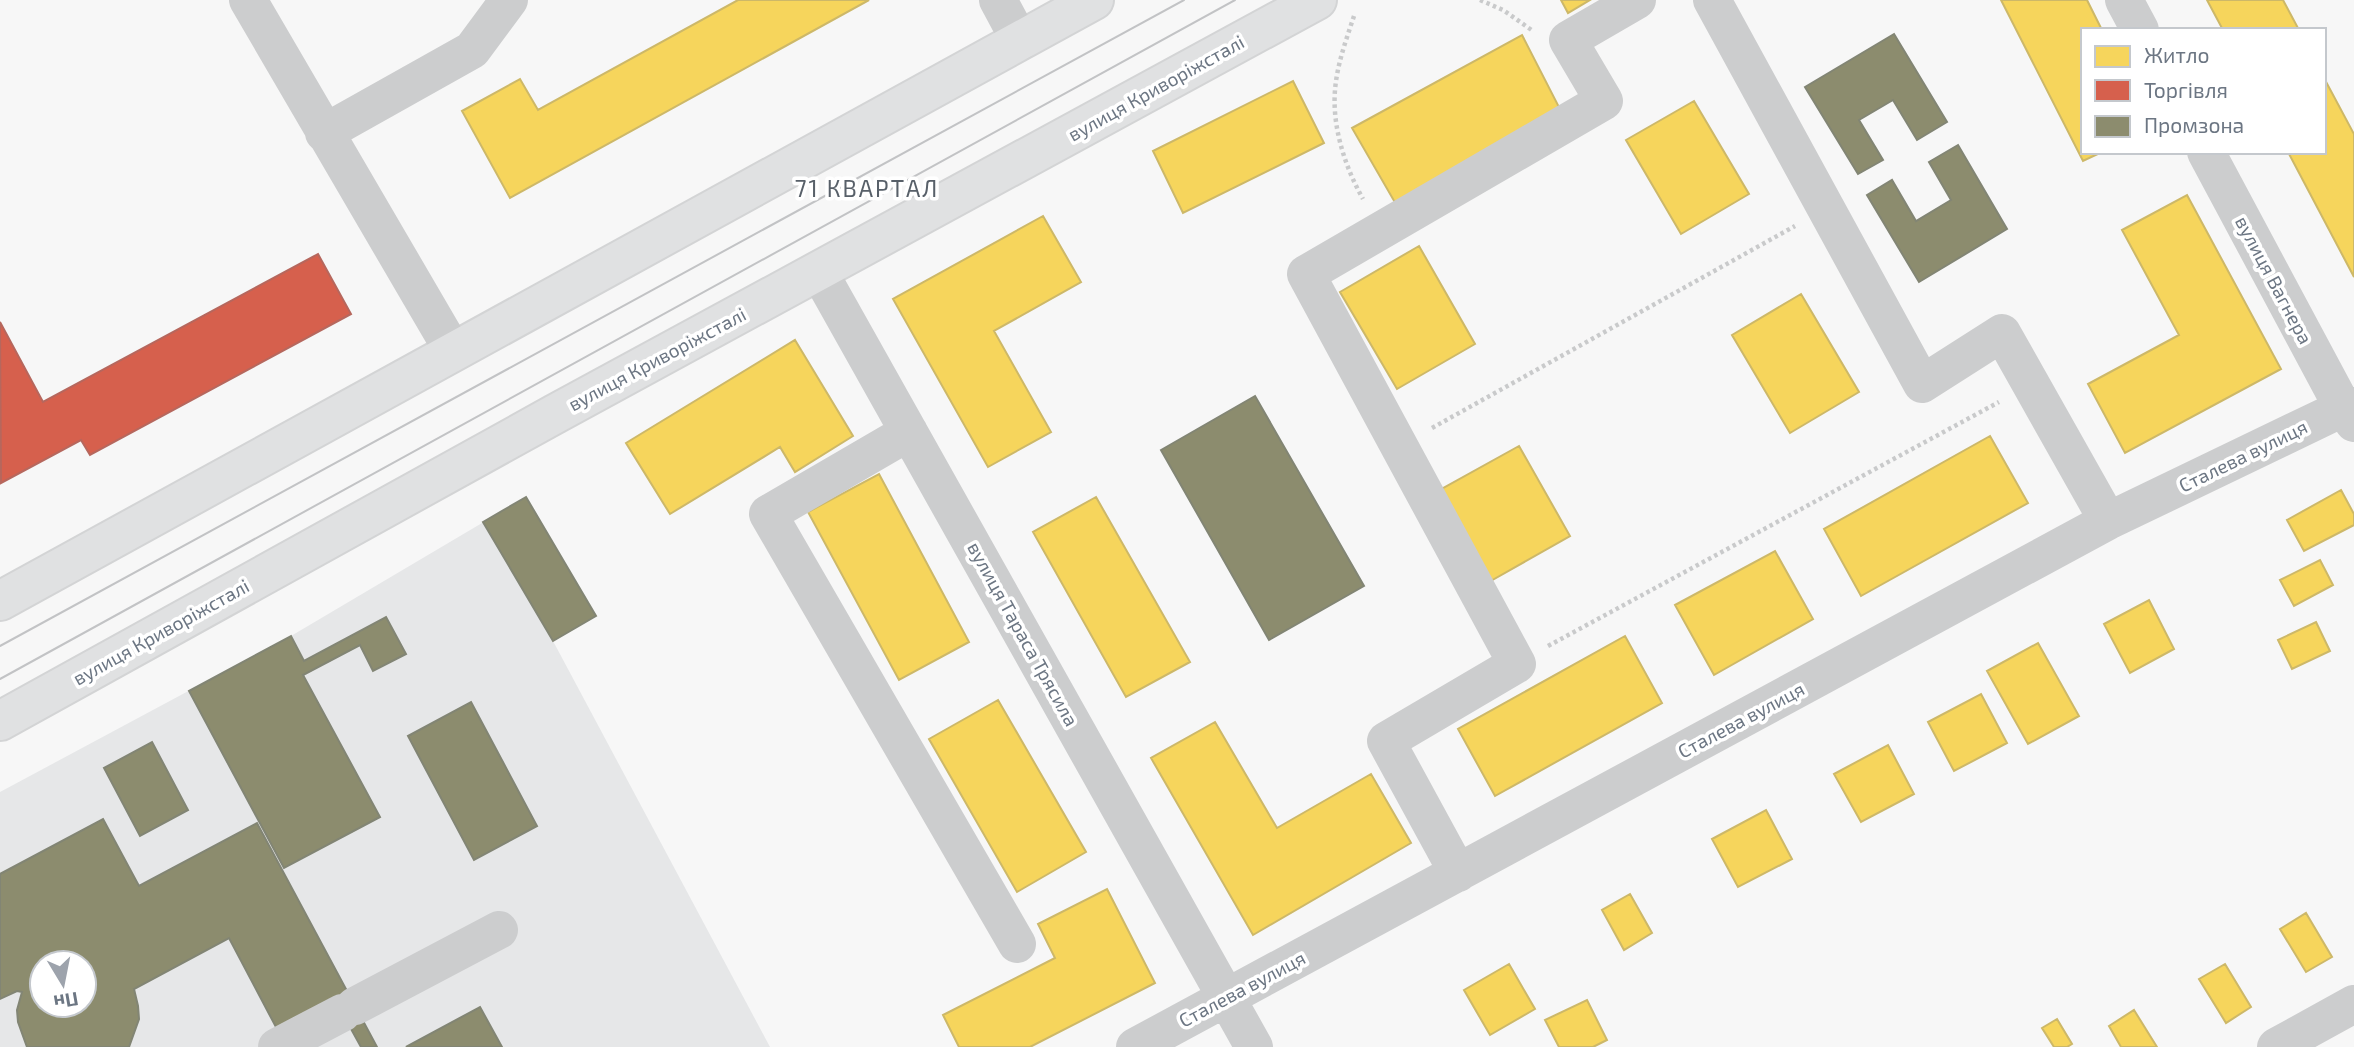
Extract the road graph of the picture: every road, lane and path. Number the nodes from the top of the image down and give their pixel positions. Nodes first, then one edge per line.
1 (248, 0) edge
2 (509, 0) edge
3 (998, 0) edge
4 (1094, 0) edge
5 (1317, 0) edge
6 (1480, 0) edge
7 (1637, 0) edge
8 (1712, 0) edge
9 (2124, 0) edge
10 (1355, 12) dead end
11 (2139, 28) edge
12 (1568, 40) junction
13 (1020, 41) junction
14 (324, 133) junction
15 (2207, 154) edge
16 (1826, 209) junction
17 (1381, 229) junction
18 (818, 272) junction
19 (453, 352) junction
20 (2031, 384) junction
21 (2350, 412) edge
22 (909, 432) junction
23 (1399, 446) junction
24 (2108, 521) junction
25 (0, 601) edge
26 (1517, 664) junction
27 (0, 721) edge
28 (1458, 873) junction
29 (499, 930) dead end
30 (1017, 944) dead end
31 (1227, 997) junction
32 (2354, 1004) edge
33 (2300, 1042) edge
34 (278, 1047) edge
35 (1135, 1047) edge
36 (1254, 1047) edge

1 - 14 street
2 - 14 street
3 - 13 street
4 - 13 main road
5 - 18 main road, вулиця Криворіжсталі
6 - 12 path
7 - 12 street
8 - 16 street
9 - 11 street
10 - 17 path
12 - 17 street
13 - 19 main road
14 - 19 street
15 - 21 street, вулиця Вагнера
16 - 20 street
16 - 23 path
17 - 23 street
18 - 22 street, вулиця Тараса Трясила
18 - 27 main road, вулиця Криворіжсталі
19 - 25 main road
20 - 24 street
20 - 26 path
21 - 24 street, Сталева вулиця
22 - 30 street
22 - 31 street, вулиця Тараса Трясила
23 - 26 street
24 - 28 street, Сталева вулиця
26 - 28 street
28 - 31 street, Сталева вулиця
29 - 34 street
31 - 35 street, Сталева вулиця
31 - 36 street, вулиця Тараса Трясила
32 - 33 street

